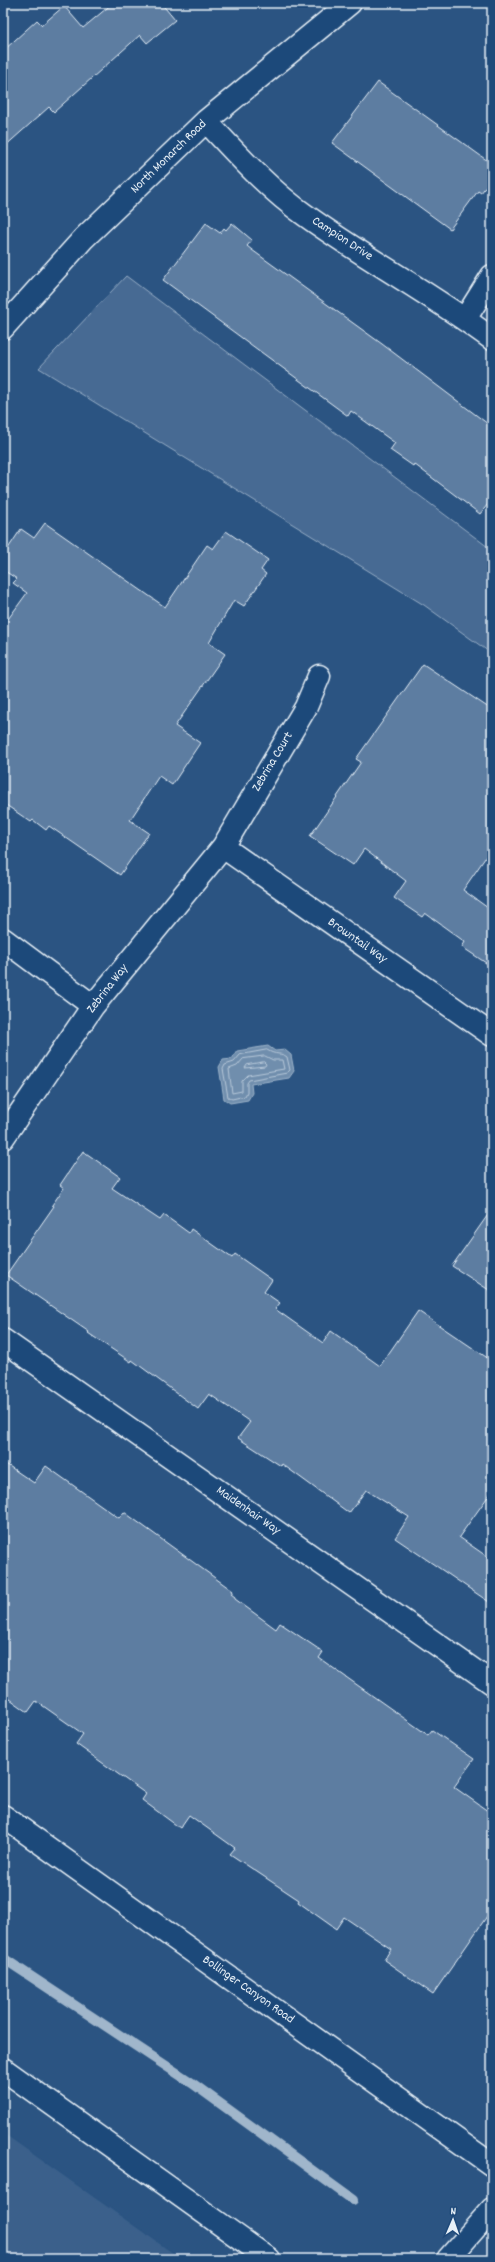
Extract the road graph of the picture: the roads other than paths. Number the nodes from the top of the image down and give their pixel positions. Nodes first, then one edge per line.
1 (350, 3) edge
2 (206, 121) junction
3 (492, 276) edge
4 (465, 319) junction
5 (3, 328) edge
6 (492, 339) edge
7 (319, 676) dead end
8 (223, 847) junction
9 (3, 938) edge
10 (93, 1006) junction
11 (492, 1035) edge
12 (3, 1138) edge
13 (3, 1340) edge
14 (492, 1683) edge
15 (3, 1816) edge
16 (3, 2069) edge
17 (492, 2165) edge
18 (492, 2208) edge
19 (269, 2259) edge
20 (448, 2259) edge

1 - 2 street, North Monarch Road
2 - 4 street, Campion Drive
2 - 5 street, North Monarch Road
3 - 4 street
4 - 6 street, Campion Drive
7 - 8 street, Zebrina Court
8 - 10 street, Zebrina Way
8 - 11 street, Browntail Way
9 - 10 street
10 - 12 street, Zebrina Way
13 - 14 street, Maidenhair Way
15 - 17 street, Bollinger Canyon Road
16 - 19 street
18 - 20 street

